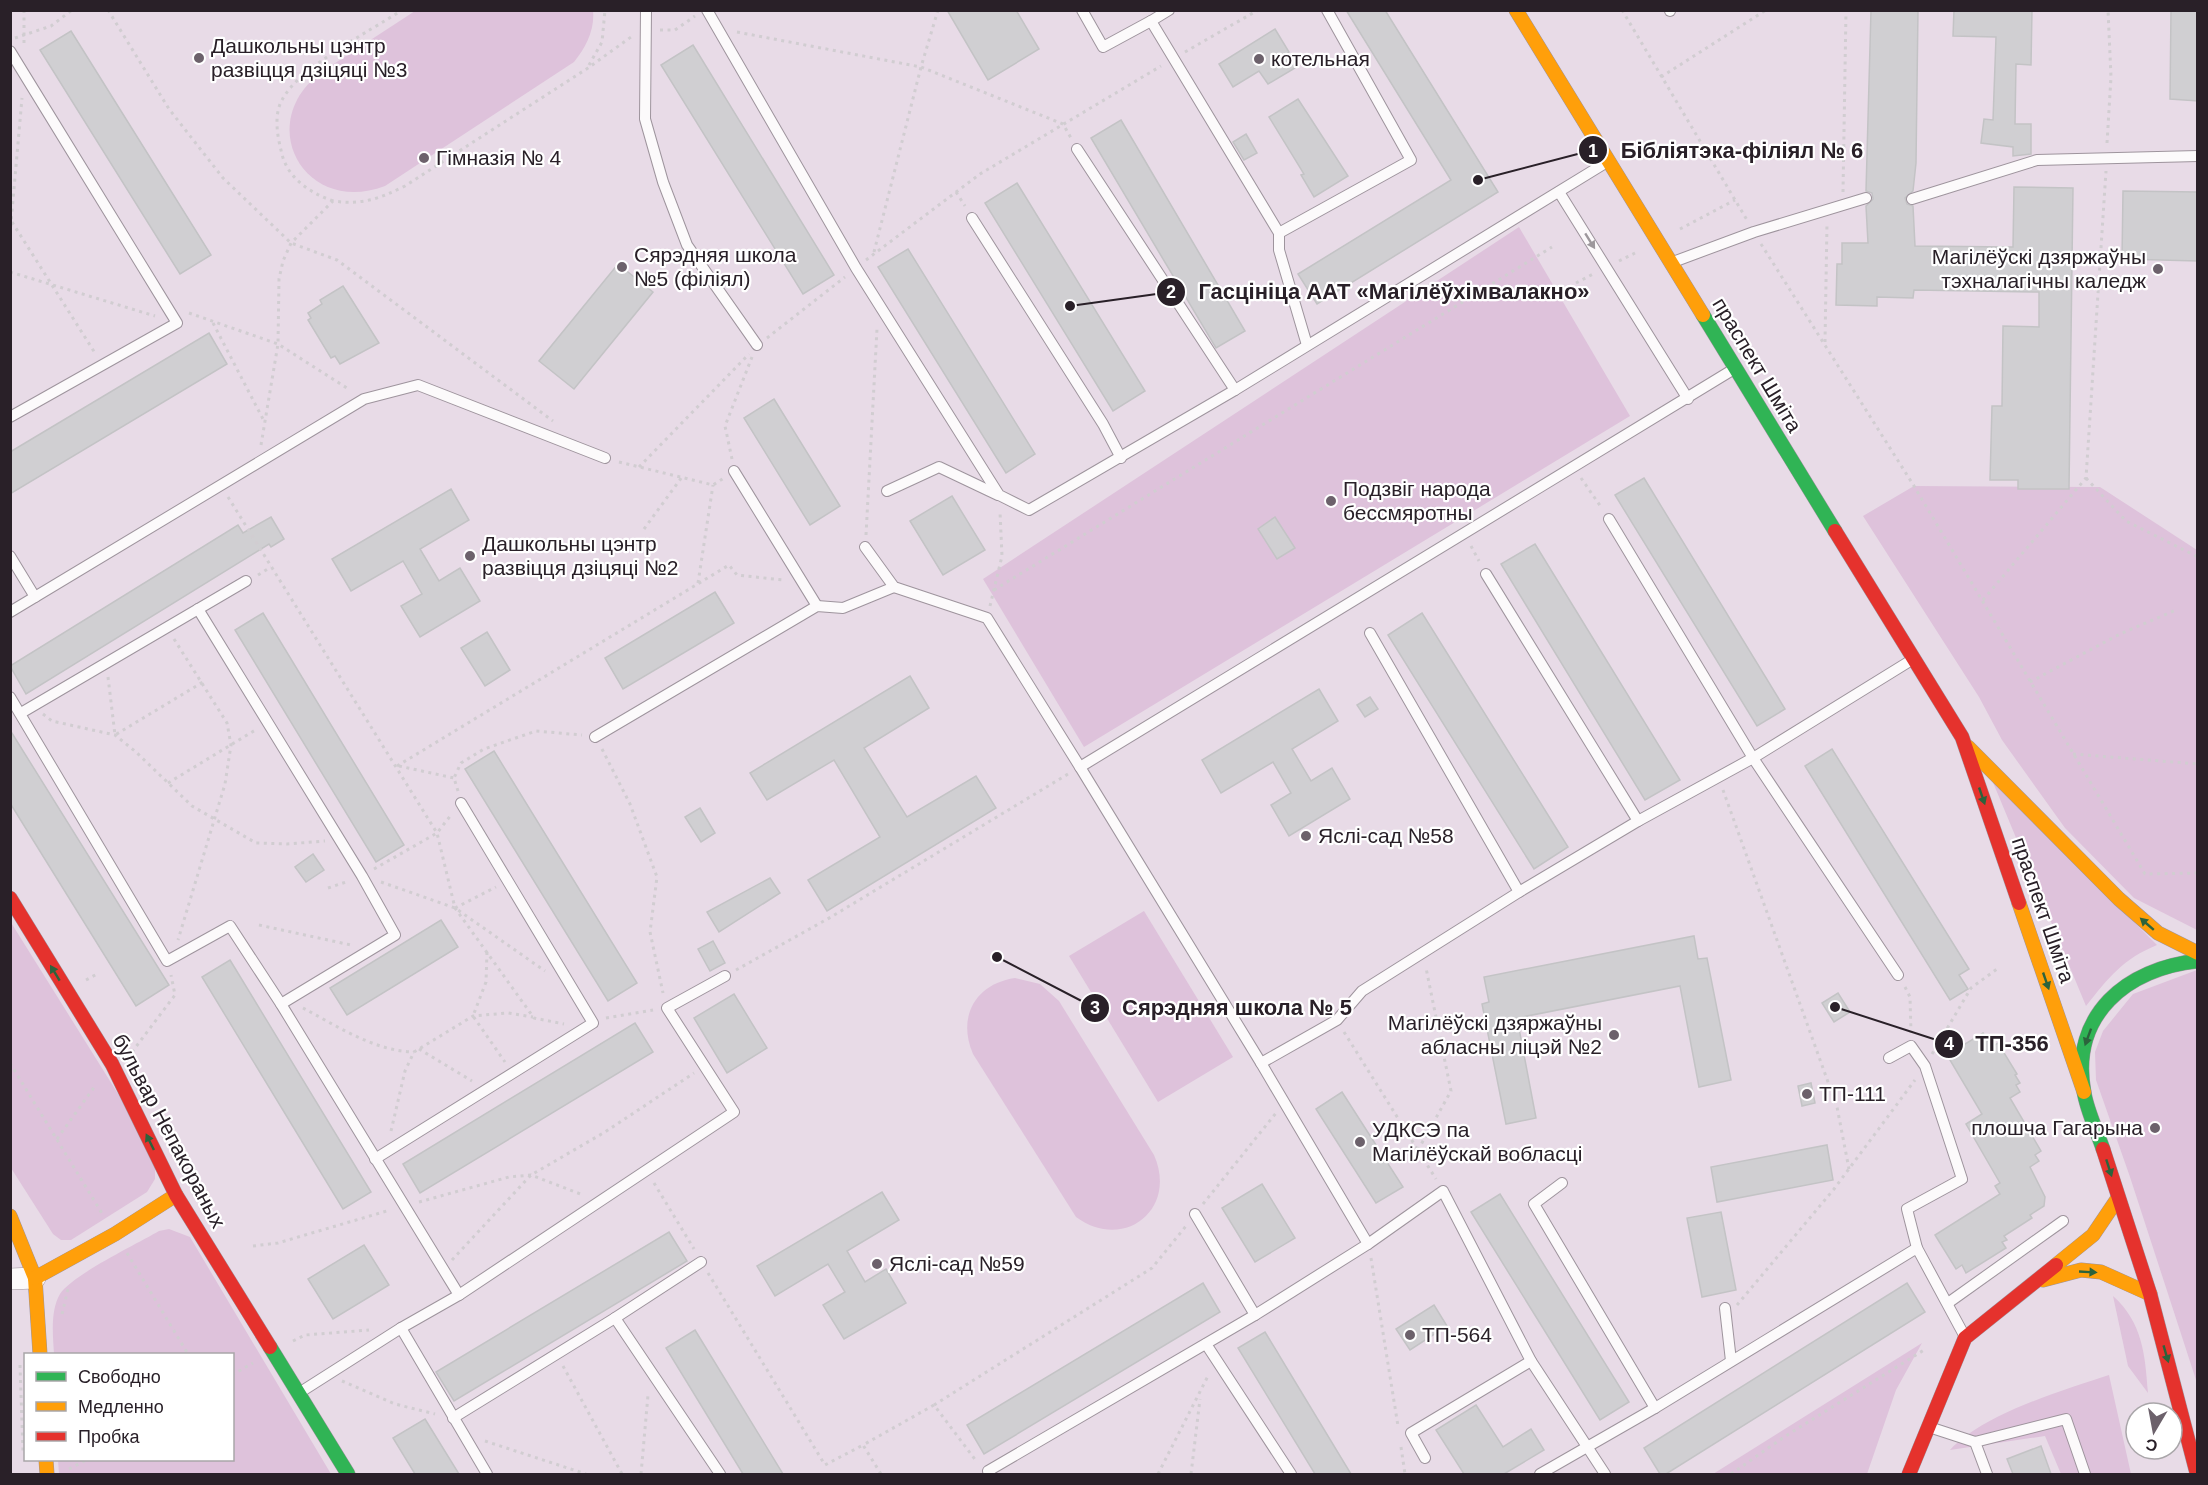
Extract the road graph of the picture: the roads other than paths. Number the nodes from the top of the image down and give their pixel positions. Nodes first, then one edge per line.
1 (646, 10) edge
2 (706, 10) edge
3 (1082, 10) edge
4 (1169, 10) edge
5 (1327, 10) edge
6 (1516, 10) edge
7 (1151, 21) junction
8 (10, 51) edge
9 (1077, 149) dead end
10 (2198, 156) edge
11 (1607, 162) junction
12 (1559, 192) junction
13 (1866, 198) dead end
14 (1912, 199) dead end
15 (972, 218) dead end
16 (1279, 233) junction
17 (1670, 263) junction
18 (757, 345) road end
19 (1307, 345) junction
20 (1734, 369) junction
21 (1235, 390) junction
22 (1688, 399) junction
23 (10, 417) edge
24 (605, 458) road end
25 (1121, 458) junction
26 (734, 471) road end
27 (887, 491) dead end
28 (999, 495) junction
29 (1609, 519) road end
30 (865, 547) road end
31 (10, 556) edge
32 (1486, 574) road end
33 (246, 581) dead end
34 (894, 587) junction
35 (35, 597) junction
36 (818, 606) junction
37 (198, 609) junction
38 (10, 612) edge
39 (1370, 633) dead end
40 (1912, 659) junction
41 (10, 697) edge
42 (21, 713) junction
43 (595, 737) road end
44 (1963, 741) junction
45 (1753, 758) junction
46 (1080, 767) junction
47 (461, 802) dead end
48 (1638, 821) junction
49 (1519, 892) junction
50 (10, 898) edge
51 (2198, 952) edge
52 (2198, 961) edge
53 (1898, 975) road end
54 (724, 976) road end
55 (284, 1002) junction
56 (1889, 1058) dead end
57 (1261, 1063) junction
58 (2084, 1092) junction
59 (375, 1159) junction
60 (1562, 1183) dead end
61 (176, 1195) junction
62 (2118, 1198) junction
63 (1195, 1214) road end
64 (10, 1216) edge
65 (2062, 1221) dead end
66 (1368, 1244) junction
67 (1917, 1248) junction
68 (701, 1262) road end
69 (35, 1278) junction
70 (10, 1279) edge
71 (2031, 1284) junction
72 (2150, 1294) junction
73 (459, 1295) junction
74 (1948, 1303) junction
75 (1725, 1313) road end
76 (1255, 1315) junction
77 (615, 1318) junction
78 (401, 1328) junction
79 (1965, 1338) junction
80 (1206, 1344) junction
81 (40, 1353) edge
82 (1531, 1361) junction
83 (1731, 1361) junction
84 (299, 1394) junction
85 (2180, 1401) edge
86 (1655, 1408) junction
87 (2184, 1412) edge
88 (453, 1418) junction
89 (2184, 1419) edge
90 (2198, 1422) edge
91 (1927, 1426) junction
92 (1975, 1442) junction
93 (1589, 1447) junction
94 (1425, 1458) dead end
95 (348, 1474) edge
96 (487, 1474) edge
97 (720, 1474) edge
98 (990, 1474) edge
99 (1291, 1474) edge
100 (1540, 1474) edge
101 (1605, 1474) edge
102 (1909, 1474) edge
103 (1987, 1474) edge
104 (2085, 1474) edge
105 (2197, 1474) edge

1 - 18 lane
2 - 28 lane
3 - 7 lane
4 - 7 lane
5 - 16 lane
6 - 11 main road, праспект Шміта
7 - 16 lane
8 - 23 lane
9 - 21 lane
10 - 14 lane
11 - 12 lane
11 - 17 main road, праспект Шміта
12 - 19 lane
12 -> 22 lane
13 - 17 lane
15 - 25 lane
16 - 19 lane
17 - 20 main road, праспект Шміта
19 - 21 lane
20 - 22 lane
20 - 40 main road, праспект Шміта
21 - 25 lane
22 - 46 lane
24 - 35 lane
25 - 28 lane
26 - 36 lane
27 - 28 lane
29 - 45 lane
30 - 34 lane
31 - 35 lane
32 - 48 lane
33 - 37 lane
34 - 36 lane
34 - 46 lane
35 - 38 lane
36 - 43 lane
37 - 42 lane
37 - 55 lane
39 - 49 lane
40 - 44 main road, праспект Шміта
40 - 45 lane
41 - 42 lane
42 - 55 lane
51 -> 44 main road, праспект Шміта
44 -> 58 main road, праспект Шміта
45 - 48 lane
45 - 53 lane
46 - 57 lane
47 - 59 lane
48 - 49 lane
49 - 57 lane
61 -> 50 main road, бульвар Непакораных
52 -> 58 main road
54 - 73 lane
55 - 59 lane
56 - 67 lane
57 - 66 lane
58 -> 62 main road
59 - 73 lane
60 - 86 lane
61 - 69 main road
61 - 84 main road, бульвар Непакораных
62 - 71 main road
62 - 72 main road
63 - 76 lane
64 - 69 main road
65 - 74 lane
66 - 76 lane
66 - 82 lane
67 - 74 lane
67 - 83 lane
68 - 77 lane
69 - 70 street
69 - 81 main road
71 -> 72 main road
71 - 79 main road
72 -> 85 main road
73 - 78 lane
74 - 79 lane
75 - 83 lane
76 - 80 lane
77 - 88 lane
77 - 97 lane
78 - 84 lane
78 - 88 lane
79 - 91 main road
80 - 98 lane
80 - 99 lane
82 - 93 lane
82 - 94 lane
83 - 86 lane
84 - 95 main road, бульвар Непакораных
86 - 93 lane
87 - 90 main road
88 - 96 lane
89 - 105 main road
91 - 92 lane
91 - 102 main road
92 - 103 lane
92 - 104 lane
93 - 100 lane
93 - 101 lane

